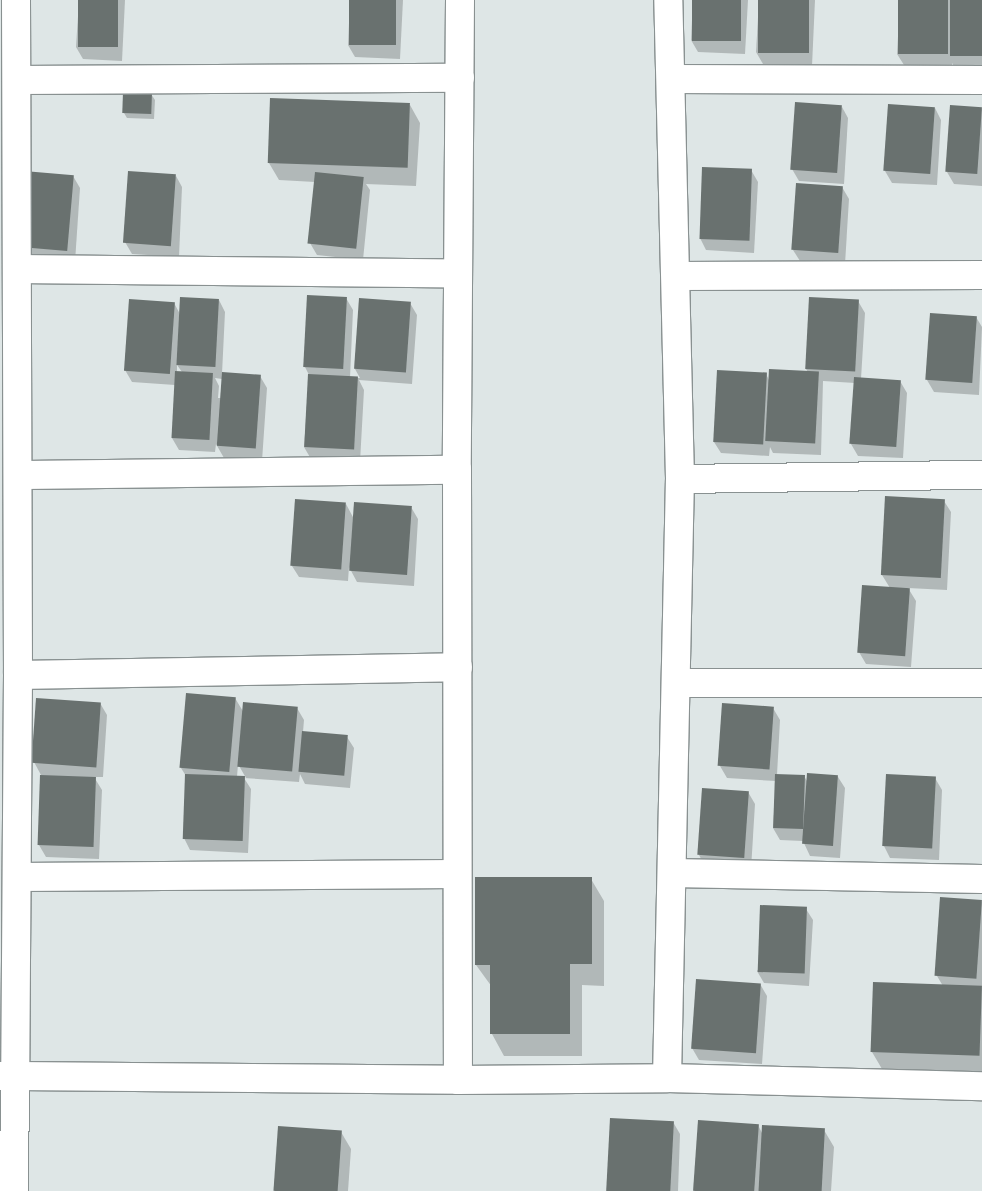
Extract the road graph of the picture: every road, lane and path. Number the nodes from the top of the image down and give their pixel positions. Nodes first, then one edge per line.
1 (16, 0) edge
2 (460, 0) edge
3 (668, 0) edge
4 (460, 78) junction
5 (671, 79) junction
6 (17, 80) junction
7 (982, 80) edge
8 (17, 269) junction
9 (458, 274) junction
10 (982, 275) edge
11 (676, 276) junction
12 (457, 470) junction
13 (18, 475) junction
14 (982, 475) edge
15 (680, 479) junction
16 (458, 667) junction
17 (18, 674) junction
18 (678, 682) junction
19 (982, 683) edge
20 (672, 873) junction
21 (456, 874) junction
22 (18, 877) junction
23 (982, 879) edge
24 (8, 1076) edge
25 (667, 1078) junction
26 (458, 1080) junction
27 (982, 1086) edge
28 (14, 1191) edge

1 - 6 street
2 - 4 street
3 - 5 street
4 - 6 street
4 - 9 street
5 - 7 street
5 - 11 street
6 - 8 street
8 - 9 street
8 - 13 street
9 - 12 street
10 - 11 street
11 - 15 street
12 - 13 street
12 - 16 street
13 - 17 street
14 - 15 street
15 - 18 street
16 - 17 street
16 - 21 street
17 - 22 street
18 - 19 street
18 - 20 street
20 - 23 street
20 - 25 street
21 - 22 street
21 - 26 street
22 - 24 street
24 - 26 street
24 - 28 street
25 - 26 street
25 - 27 street

